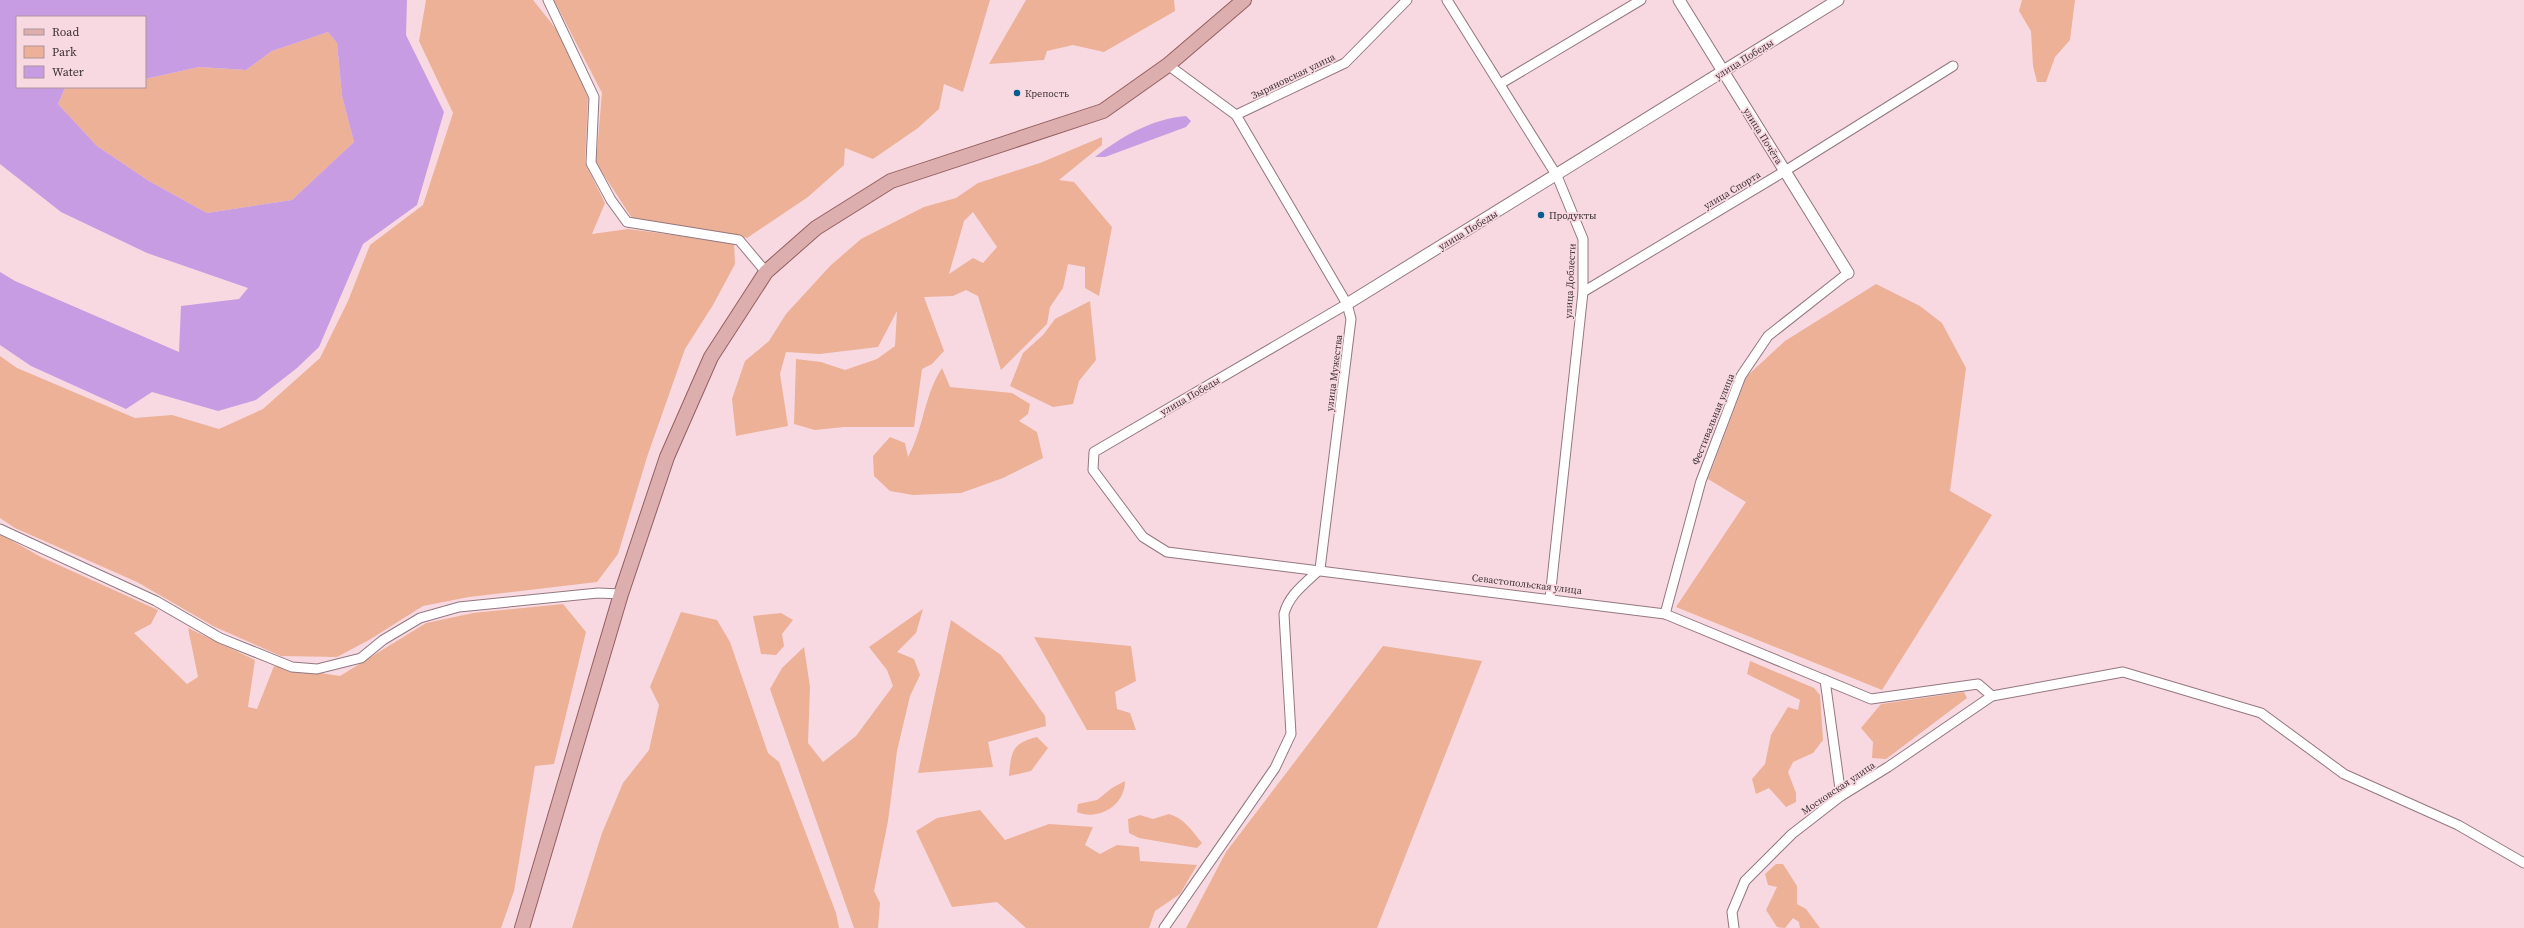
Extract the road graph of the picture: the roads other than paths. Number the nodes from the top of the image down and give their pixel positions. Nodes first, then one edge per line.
1 (548, 0) edge
2 (1244, 0) edge
3 (1407, 0) edge
4 (1447, 0) edge
5 (1641, 0) edge
6 (1679, 0) edge
7 (1838, 0) edge
8 (1168, 65) junction
9 (1953, 66) dead end
10 (1723, 72) junction
11 (1500, 84) junction
12 (1236, 115) junction
13 (1785, 171) junction
14 (1557, 176) junction
15 (766, 272) junction
16 (1848, 272) joint
17 (1582, 292) junction
18 (1347, 304) junction
19 (1094, 452) joint
20 (0, 529) edge
21 (1320, 569) junction
22 (621, 594) junction
23 (1550, 598) junction
24 (1665, 614) junction
25 (1825, 680) junction
26 (1992, 696) junction
27 (1841, 796) junction
28 (2524, 864) edge
29 (522, 928) edge
30 (1164, 928) edge
31 (1734, 928) edge

1 - 15 street
2 - 8 main road
3 - 12 street, Зыряновская улица
4 - 11 street, улица Доблести
5 - 11 street
6 - 10 street, улица Почёта
7 - 10 street, улица Победы
8 - 12 street, улица Мужества
8 - 15 main road
9 - 13 street, улица Спорта
10 - 13 street, улица Почёта
10 - 14 street, улица Победы
11 - 14 street, улица Доблести
12 - 18 street, улица Мужества
13 - 16 street, улица Почёта
13 - 17 street, улица Спорта
14 - 17 street, улица Доблести
14 - 18 street, улица Победы
15 - 22 main road
16 - 24 street, Фестивальная улица
17 - 23 street, улица Доблести
18 - 19 street, улица Победы
18 - 21 street, улица Мужества
19 - 21 street, Севастопольская улица
20 - 22 street
21 - 23 street, Севастопольская улица
21 - 30 street
22 - 29 main road
23 - 24 street, Севастопольская улица
24 - 25 street, Севастопольская улица
25 - 26 street, Севастопольская улица
25 - 27 street
26 - 27 street, Московская улица
26 - 28 street
27 - 31 street, Московская улица

